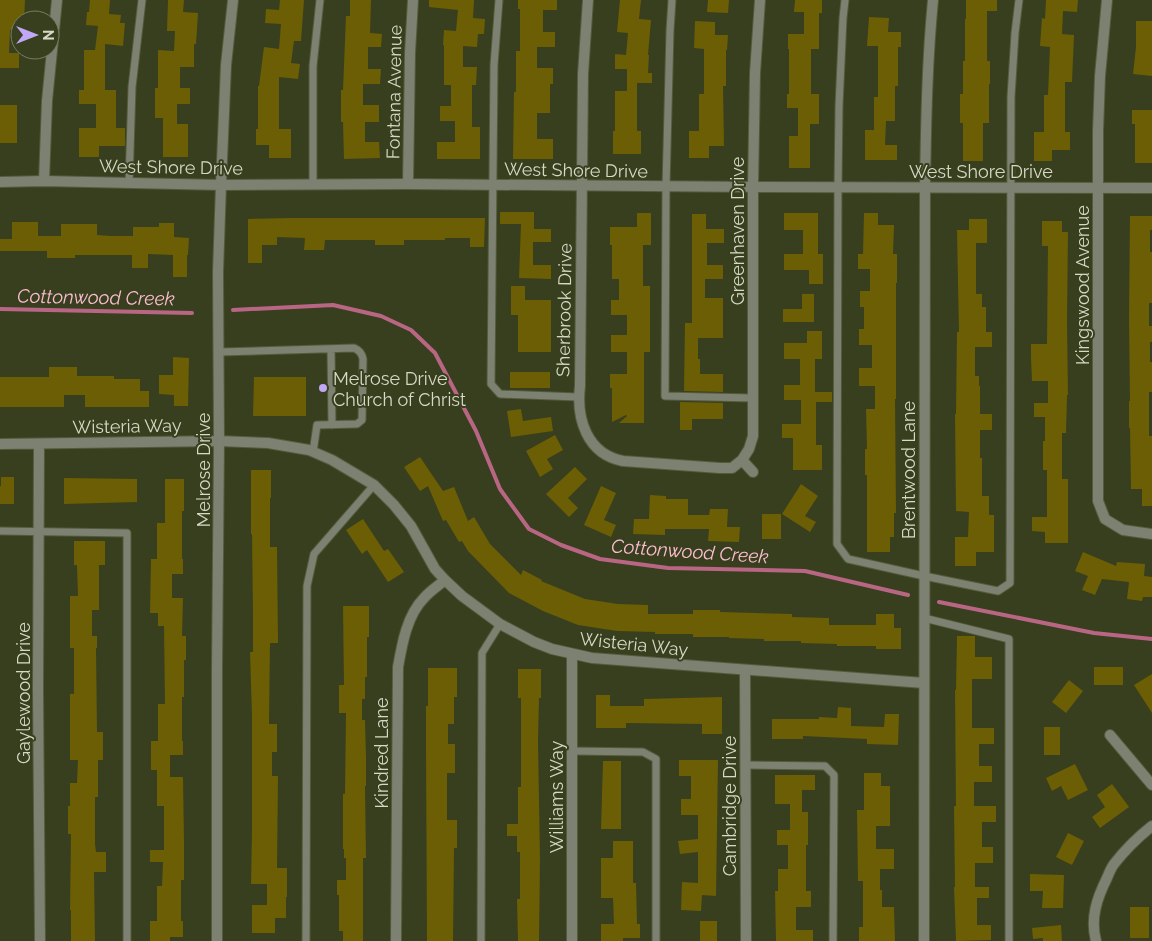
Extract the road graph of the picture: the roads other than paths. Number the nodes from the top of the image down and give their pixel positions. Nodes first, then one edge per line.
1 (57, 0) edge
2 (142, 0) edge
3 (233, 0) edge
4 (320, 0) edge
5 (413, 0) edge
6 (499, 0) edge
7 (588, 0) edge
8 (672, 0) edge
9 (760, 0) edge
10 (845, 0) edge
11 (933, 0) edge
12 (1019, 0) edge
13 (1107, 0) edge
14 (44, 181) junction
15 (0, 182) edge
16 (130, 183) junction
17 (313, 184) junction
18 (408, 184) junction
19 (220, 185) junction
20 (493, 185) junction
21 (582, 186) junction
22 (666, 187) junction
23 (838, 187) junction
24 (925, 187) junction
25 (753, 188) junction
26 (1011, 188) junction
27 (1099, 188) junction
28 (1152, 188) edge
29 (330, 349) junction
30 (219, 352) junction
31 (578, 396) junction
32 (753, 398) junction
33 (332, 424) junction
34 (219, 441) junction
35 (0, 444) edge
36 (39, 444) junction
37 (313, 452) junction
38 (742, 460) junction
39 (753, 472) dead end
40 (374, 485) junction
41 (0, 531) edge
42 (39, 531) junction
43 (1152, 534) edge
44 (924, 576) junction
45 (445, 580) junction
46 (924, 618) junction
47 (500, 624) junction
48 (572, 654) junction
49 (745, 671) junction
50 (924, 683) junction
51 (1110, 735) dead end
52 (572, 751) junction
53 (746, 765) junction
54 (1152, 785) edge
55 (1152, 826) edge
56 (40, 941) edge
57 (127, 941) edge
58 (217, 941) edge
59 (306, 941) edge
60 (396, 941) edge
61 (481, 941) edge
62 (572, 941) edge
63 (656, 941) edge
64 (746, 941) edge
65 (833, 941) edge
66 (924, 941) edge
67 (1009, 941) edge
68 (1096, 941) edge

1 - 14 street
2 - 16 lane
3 - 19 street, Melrose Drive
4 - 17 lane
5 - 18 street, Fontana Avenue
6 - 20 lane
7 - 21 street, Sherbrook Drive
8 - 22 lane
9 - 25 street, Greenhaven Drive
10 - 23 lane
11 - 24 street, Brentwood Lane
12 - 26 lane
13 - 27 street, Kingswood Avenue
14 - 15 street, West Shore Drive
14 - 16 street, West Shore Drive
16 - 19 street, West Shore Drive
17 - 18 street, West Shore Drive
17 - 19 street, West Shore Drive
18 - 20 street, West Shore Drive
19 - 30 street, Melrose Drive
20 - 21 street, West Shore Drive
20 - 31 lane
21 - 22 street, West Shore Drive
21 - 31 street, Sherbrook Drive
22 - 25 street, West Shore Drive
22 - 32 lane
23 - 24 street, West Shore Drive
23 - 25 street, West Shore Drive
23 - 44 lane
24 - 26 street, West Shore Drive
24 - 44 street, Brentwood Lane
25 - 32 street, Greenhaven Drive
26 - 27 street, West Shore Drive
26 - 44 lane
27 - 28 street, West Shore Drive
27 - 43 street, Kingswood Avenue
29 - 30 lane
29 - 33 lane
29 - 33 lane
30 - 34 street, Melrose Drive
31 - 38 street, Sherbrook Drive
32 - 38 street, Greenhaven Drive
33 - 37 lane
34 - 36 street, Wisteria Way
34 - 37 street, Wisteria Way
34 - 58 street, Melrose Drive
35 - 36 street, Wisteria Way
36 - 42 street, Gaylewood Drive
37 - 40 street, Wisteria Way
38 - 39 street
40 - 45 street, Wisteria Way
40 - 59 lane
41 - 42 lane
42 - 56 street, Gaylewood Drive
42 - 57 lane
44 - 46 street, Brentwood Lane
45 - 47 street, Wisteria Way
45 - 60 street, Kindred Lane
46 - 50 street, Brentwood Lane
46 - 67 lane
47 - 48 street, Wisteria Way
47 - 61 lane
48 - 49 street, Wisteria Way
48 - 52 street, Williams Way
49 - 50 street, Wisteria Way
49 - 53 street, Cambridge Drive
50 - 66 street, Brentwood Lane
51 - 54 street
52 - 62 street, Williams Way
52 - 63 lane
53 - 64 street, Cambridge Drive
53 - 65 lane
55 - 68 street

